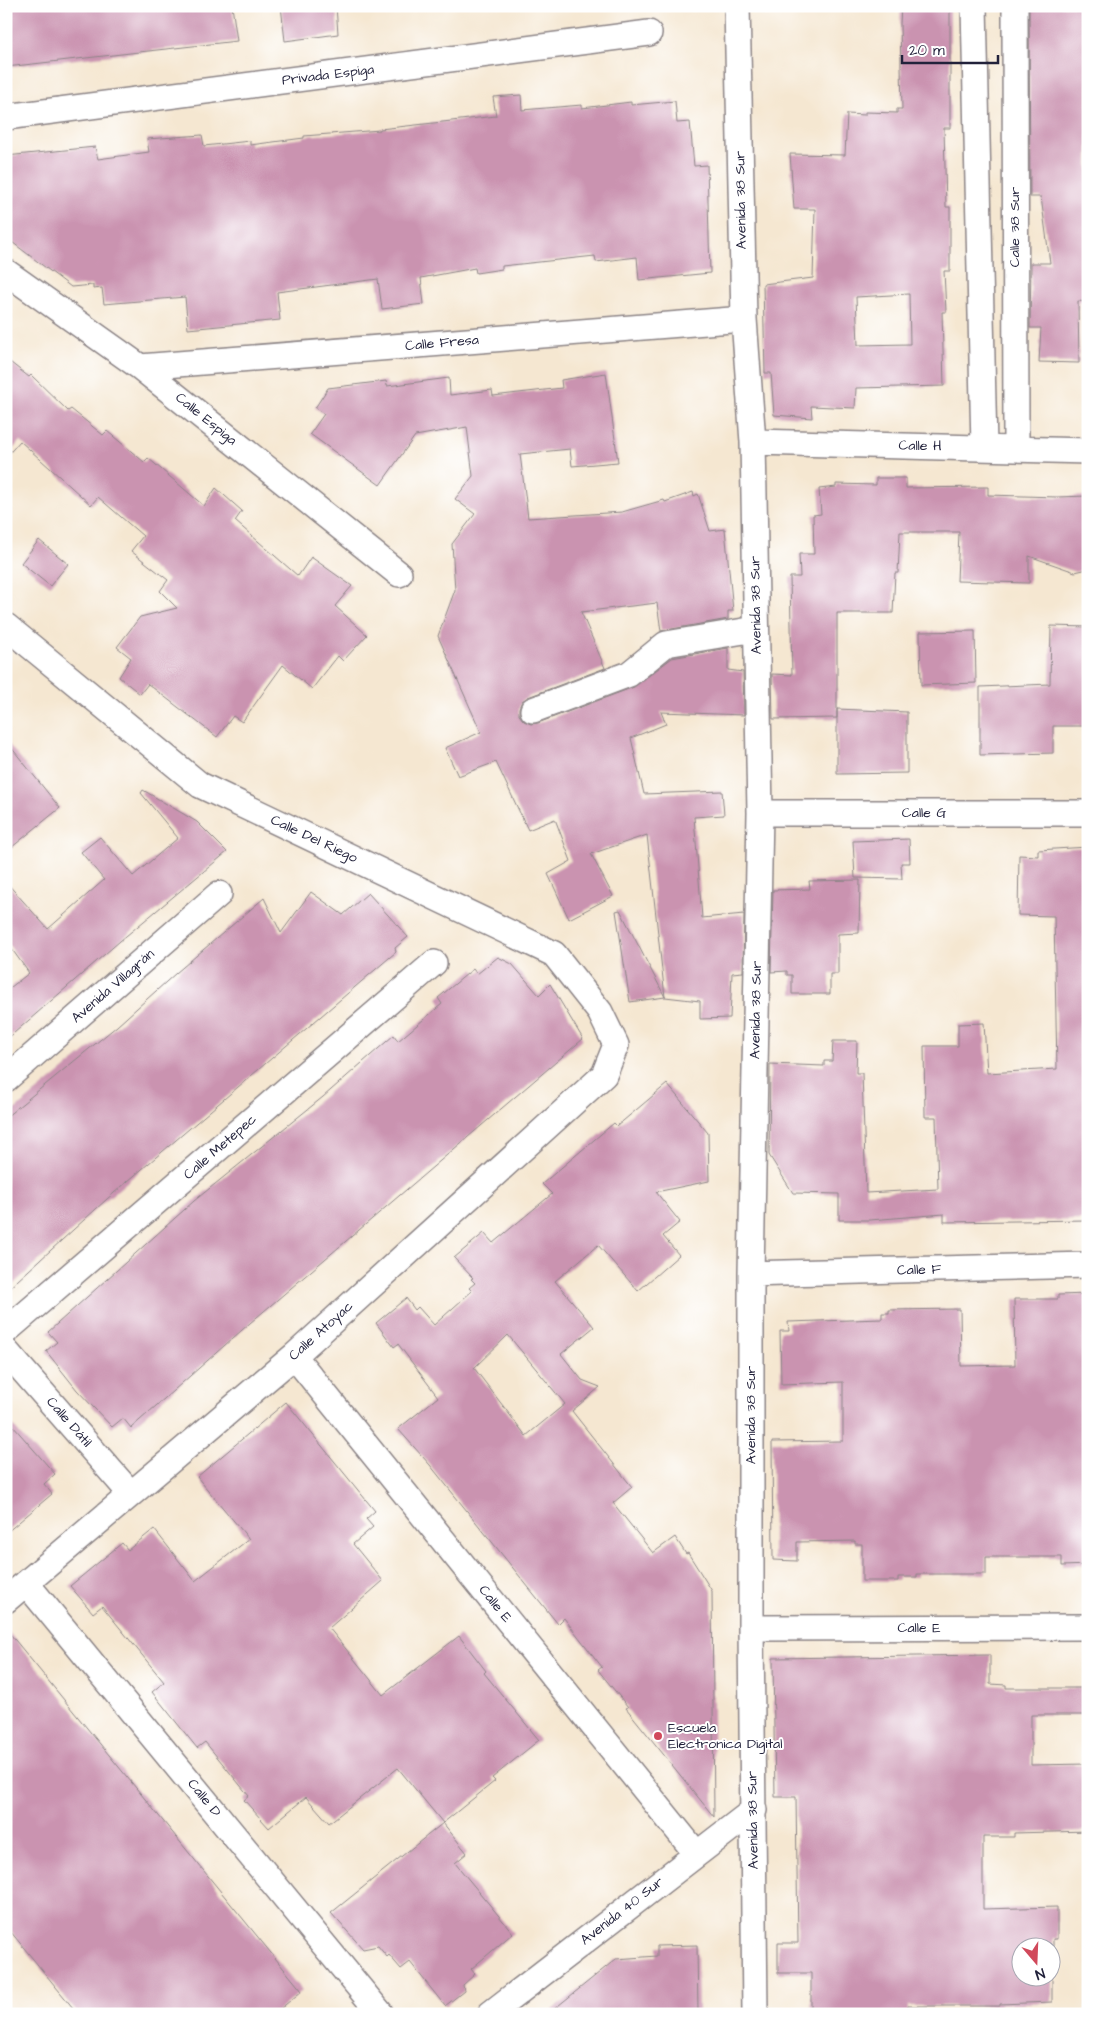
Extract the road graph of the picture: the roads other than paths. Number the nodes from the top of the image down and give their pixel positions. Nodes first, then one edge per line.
1 (737, 6) edge
2 (974, 6) edge
3 (1015, 6) edge
4 (649, 33) dead end
5 (6, 117) edge
6 (6, 272) edge
7 (744, 319) junction
8 (140, 366) junction
9 (753, 442) junction
10 (984, 447) junction
11 (1016, 448) junction
12 (1088, 451) edge
13 (399, 574) dead end
14 (6, 626) edge
15 (756, 629) junction
16 (533, 710) dead end
17 (760, 813) junction
18 (1088, 813) edge
19 (219, 894) dead end
20 (434, 963) dead end
21 (616, 1045) joint
22 (6, 1079) edge
23 (1088, 1265) edge
24 (751, 1274) junction
25 (6, 1331) edge
26 (6, 1351) edge
27 (294, 1356) junction
28 (132, 1494) junction
29 (26, 1582) junction
30 (6, 1600) edge
31 (751, 1628) junction
32 (1088, 1628) edge
33 (754, 1810) junction
34 (696, 1853) junction
35 (381, 2014) edge
36 (490, 2014) edge
37 (755, 2014) edge

1 - 7 street, Avenida 38 Sur
2 - 10 street
3 - 11 street, Calle 38 Sur
4 - 5 street, Privada Espiga
6 - 8 street, Calle Espiga
7 - 8 street, Calle Fresa
7 - 9 street, Avenida 38 Sur
8 - 13 street, Calle Espiga
9 - 10 street, Calle H
9 - 15 street, Avenida 38 Sur
10 - 11 street, Calle H
11 - 12 street, Calle H
14 - 21 street, Calle Del Riego
15 - 16 street
15 - 17 street, Avenida 38 Sur
17 - 18 street, Calle G
17 - 24 street, Avenida 38 Sur
19 - 22 street, Avenida Villagrán
20 - 25 street, Calle Metepec
21 - 27 street, Calle Atoyac
23 - 24 street, Calle F
24 - 31 street, Avenida 38 Sur
26 - 28 street, Calle Dátil
27 - 28 street, Calle Atoyac
27 - 34 street, Calle E
28 - 29 street, Calle Atoyac
29 - 30 street, Calle Atoyac
29 - 35 street, Calle D
31 - 32 street, Calle E
31 - 33 street, Avenida 38 Sur
33 - 34 street, Avenida 40 Sur
33 - 37 street, Avenida 38 Sur
34 - 36 street, Avenida 40 Sur

